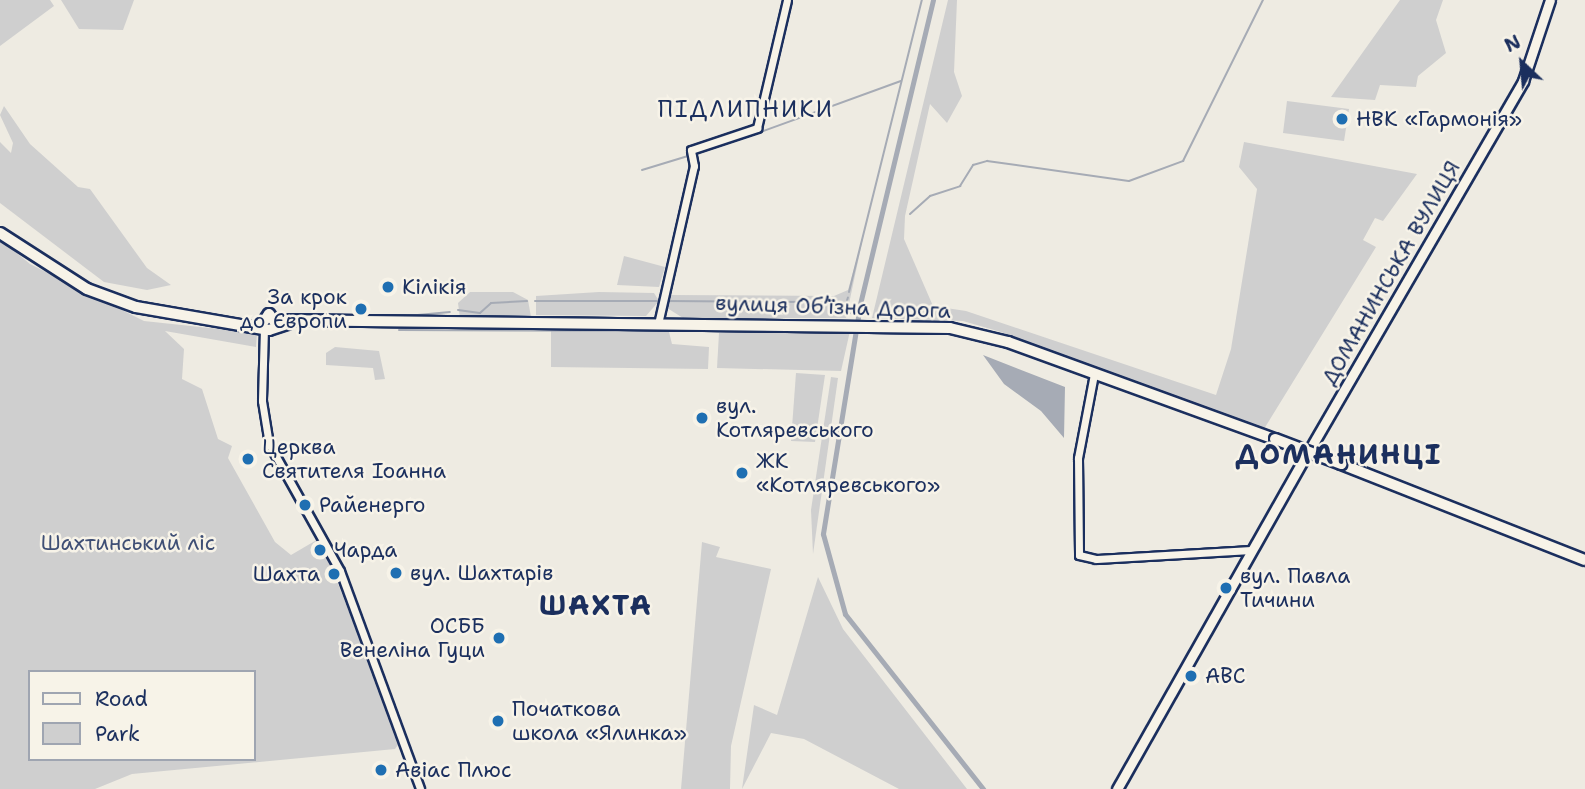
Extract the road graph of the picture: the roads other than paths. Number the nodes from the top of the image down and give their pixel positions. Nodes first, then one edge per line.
1 (787, 0) edge
2 (1550, 0) edge
3 (0, 233) edge
4 (658, 324) junction
5 (269, 326) junction
6 (1094, 374) junction
7 (1252, 550) junction
8 (1585, 560) edge
9 (420, 789) edge
10 (1117, 789) edge

1 - 4 street
2 - 7 main road, ДОМАНИНСЬКА ВУЛИЦЯ
3 - 5 highway, вулиця Обʼїзна Дорога
4 - 5 highway, вулиця Обʼїзна Дорога
4 - 6 highway, вулиця Обʼїзна Дорога
5 - 9 street
6 - 7 street
6 - 8 highway, вулиця Обʼїзна Дорога, bridge
7 - 10 main road, ДОМАНИНСЬКА ВУЛИЦЯ

